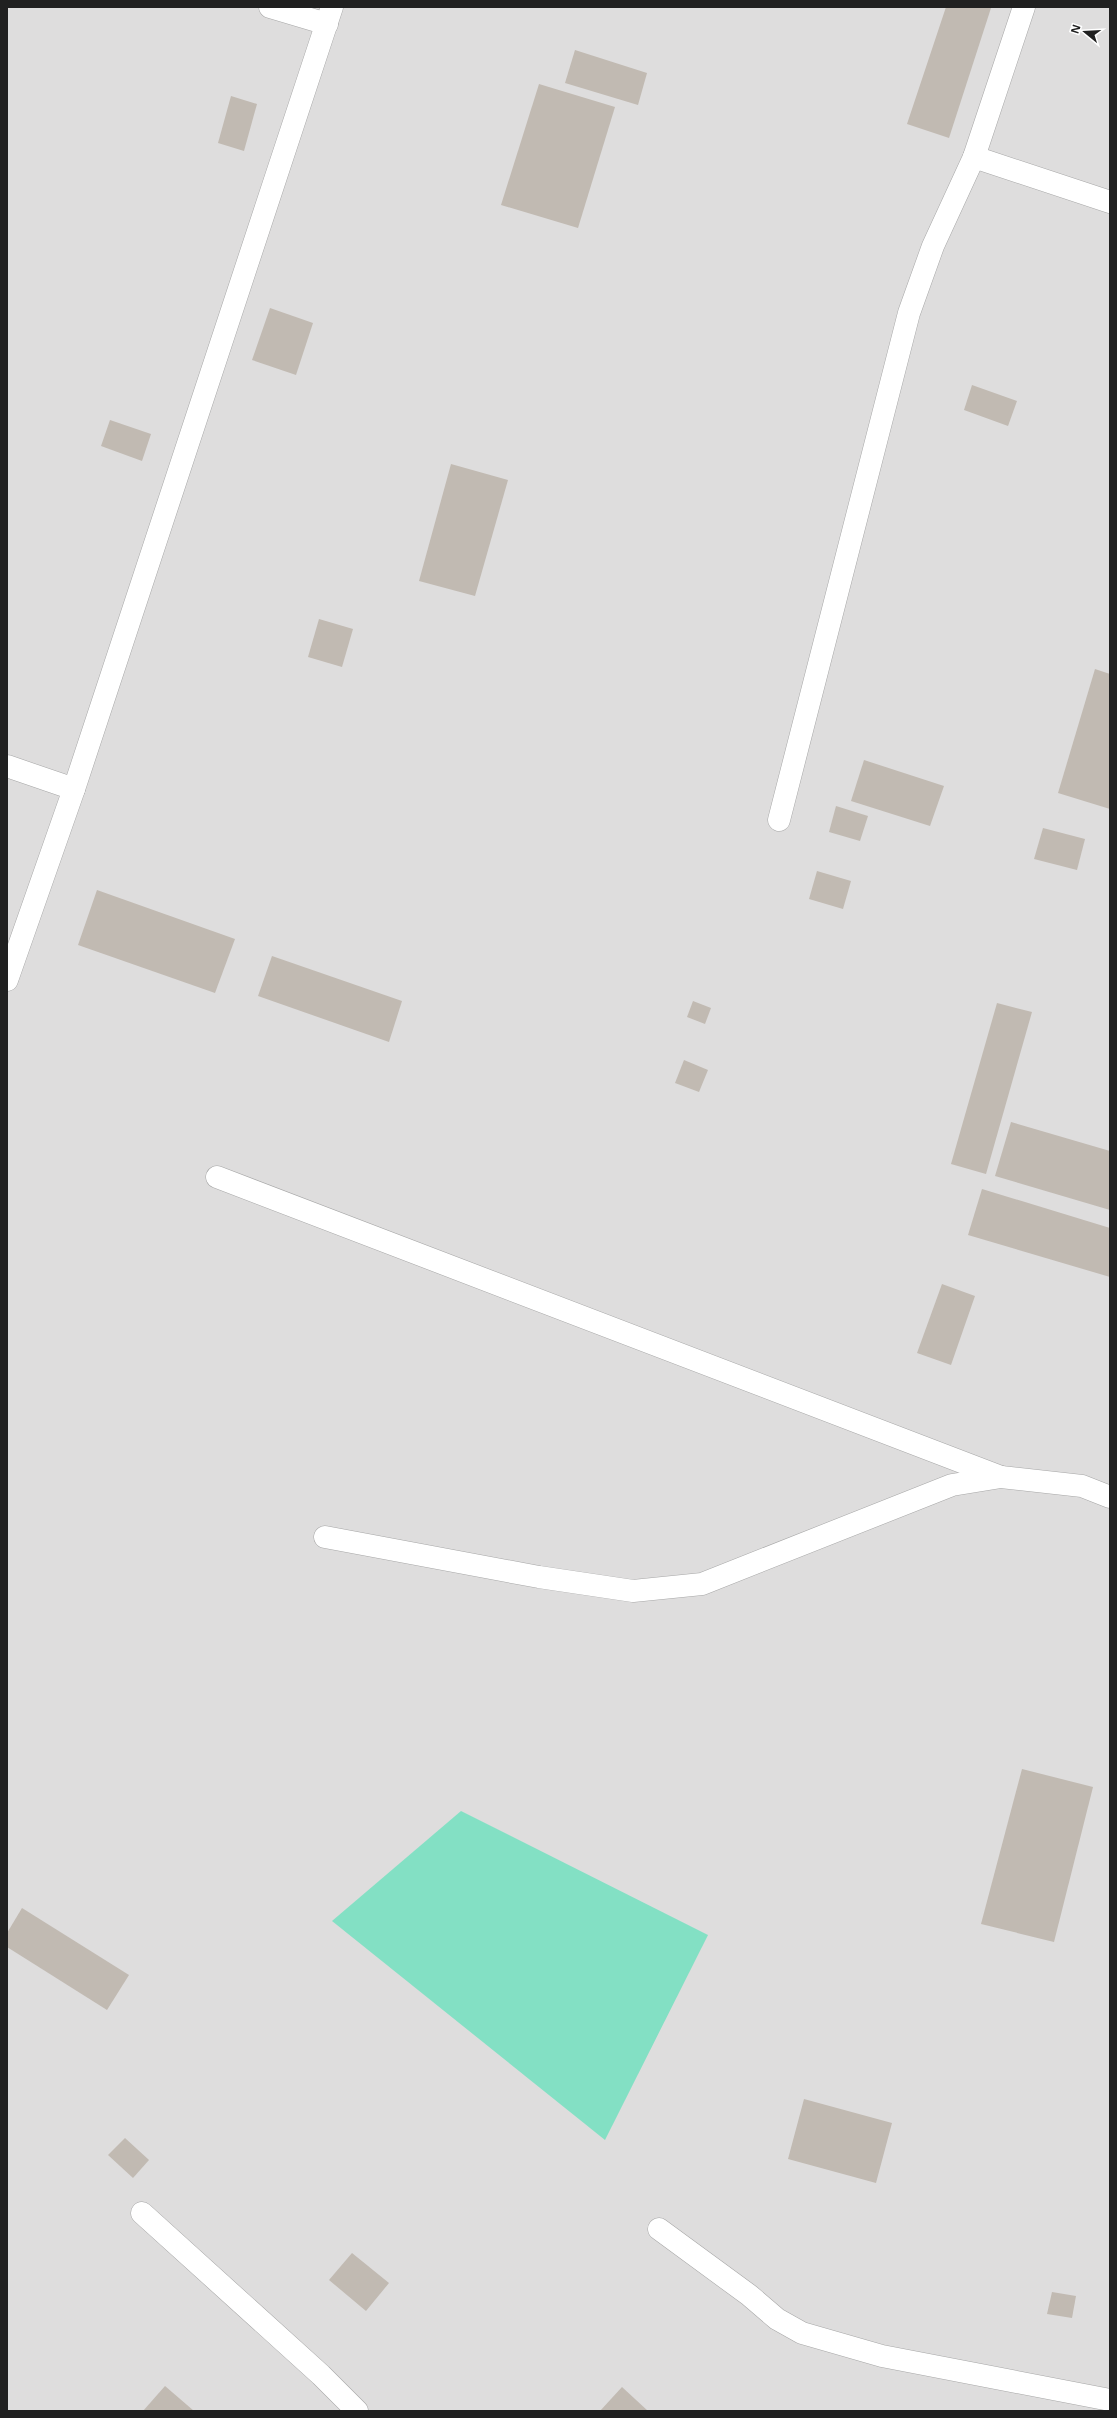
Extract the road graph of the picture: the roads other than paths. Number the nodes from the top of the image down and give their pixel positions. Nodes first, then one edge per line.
1 (270, 7) edge
2 (1024, 7) edge
3 (329, 16) edge
4 (974, 157) junction
5 (1110, 202) edge
6 (7, 766) edge
7 (74, 790) junction
8 (779, 820) dead end
9 (7, 980) edge
10 (217, 1177) dead end
11 (1002, 1477) junction
12 (1110, 1497) edge
13 (325, 1537) dead end
14 (142, 2214) dead end
15 (659, 2229) dead end
16 (1110, 2400) edge
17 (357, 2411) edge

1 - 3 street
2 - 4 street
3 - 7 street
4 - 5 street
4 - 8 street
6 - 7 street
7 - 9 street
10 - 11 street
11 - 12 street
11 - 13 street
14 - 17 street
15 - 16 street

